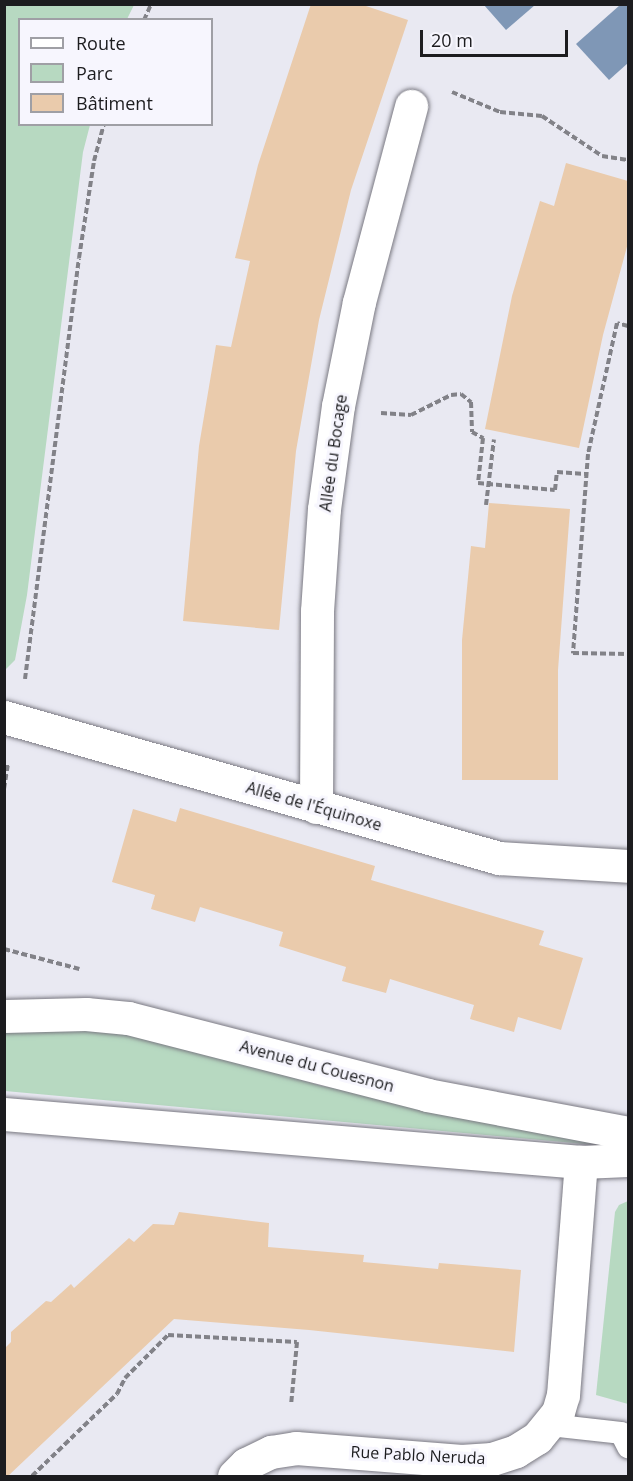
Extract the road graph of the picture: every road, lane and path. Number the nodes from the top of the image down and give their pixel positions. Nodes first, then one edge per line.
1 (151, 4) edge
2 (145, 18) edge
3 (411, 106) joint
4 (103, 126) edge
5 (628, 160) edge
6 (628, 326) edge
7 (338, 406) junction
8 (494, 439) dead end
9 (585, 474) junction
10 (488, 484) junction
11 (486, 505) dead end
12 (628, 654) edge
13 (10, 718) edge
14 (4, 789) edge
15 (316, 807) junction
16 (628, 866) edge
17 (4, 1016) edge
18 (4, 1114) edge
19 (628, 1133) edge
20 (628, 1160) edge
21 (581, 1162) junction
22 (550, 1425) junction
23 (628, 1447) edge
24 (296, 1448) junction
25 (32, 1476) edge
26 (234, 1476) edge

1 - 2 path
3 - 5 path
3 - 7 street, Allée du Bocage
4 - 13 path
6 - 9 path
7 - 10 path
7 - 15 street, Allée du Bocage
8 - 10 path
9 - 10 path
9 - 12 path
10 - 11 path
13 - 14 path
13 - 15 street, Allée de l'Équinoxe
15 - 16 street, Allée de l'Équinoxe
17 - 19 street, Avenue du Couesnon
18 - 21 street
20 - 21 street
21 - 22 street, Rue Pablo Neruda
22 - 23 lane
22 - 24 street, Rue Pablo Neruda
24 - 25 path
24 - 26 street, Rue Pablo Neruda

